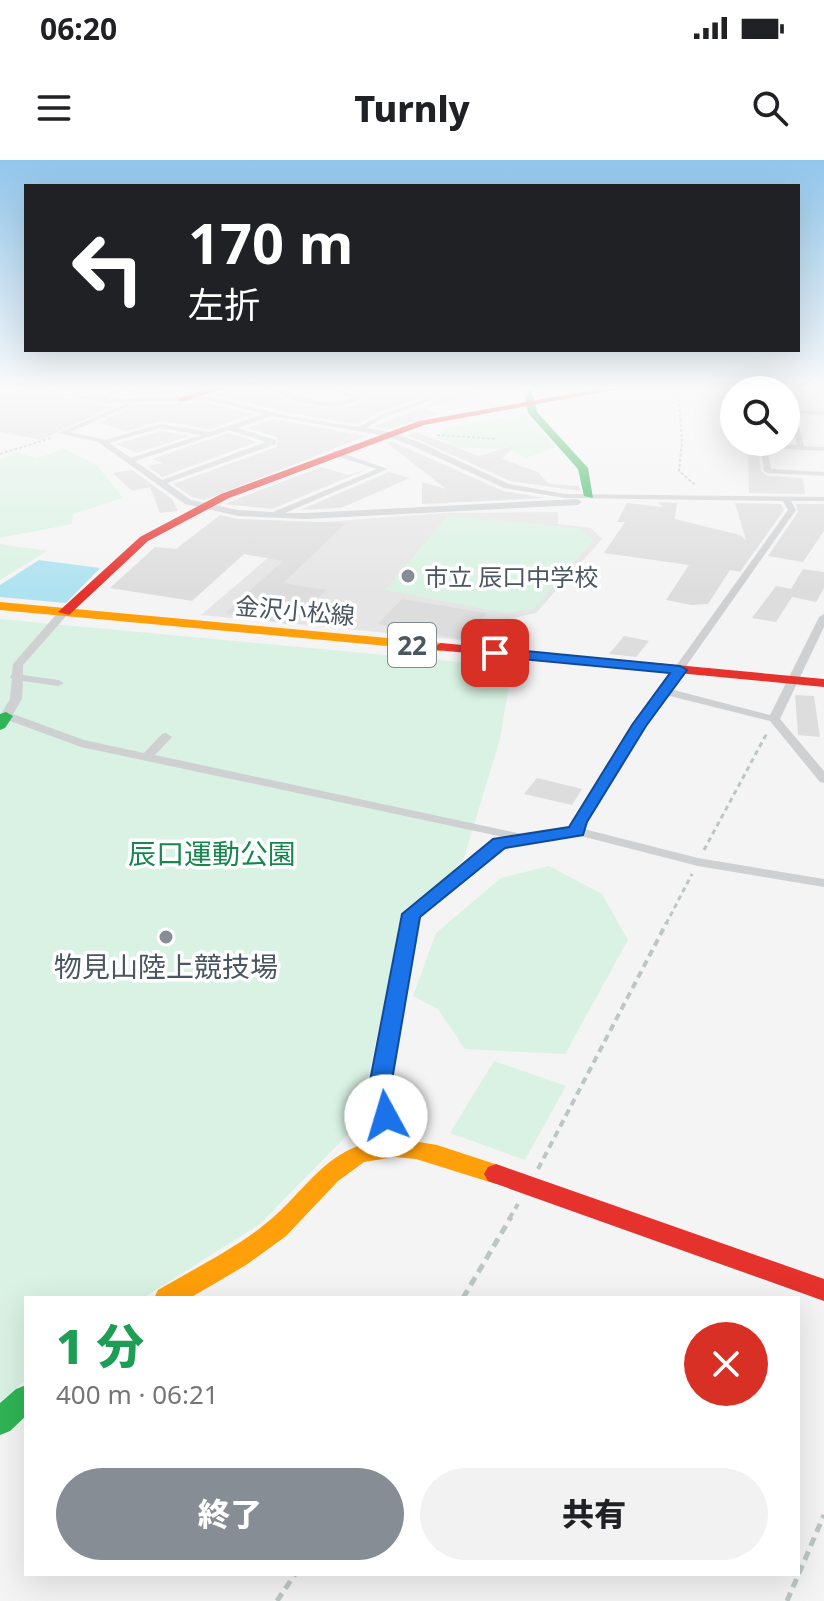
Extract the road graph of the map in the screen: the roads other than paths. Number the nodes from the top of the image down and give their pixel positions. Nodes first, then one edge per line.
1 (122, 456) edge
2 (143, 456) edge
3 (234, 456) edge
4 (328, 456) edge
5 (346, 456) edge
6 (442, 456) edge
7 (572, 456) edge
8 (765, 456) edge
9 (129, 461) junction
10 (824, 474) edge
11 (160, 483) junction
12 (589, 496) junction
13 (786, 499) junction
14 (824, 499) edge
15 (203, 506) junction
16 (270, 516) junction
17 (0, 606) edge
18 (64, 612) junction
19 (824, 617) edge
20 (680, 670) junction
21 (15, 677) junction
22 (791, 680) junction
23 (58, 683) dead end
24 (824, 683) edge
25 (665, 691) junction
26 (774, 719) junction
27 (3, 721) edge
28 (166, 737) dead end
29 (146, 757) junction
30 (824, 779) edge
31 (577, 831) junction
32 (532, 839) junction
33 (824, 883) edge
34 (391, 1146) junction
35 (824, 1290) edge
36 (170, 1296) edge
37 (24, 1400) edge
38 (0, 1421) edge

1 - 9 street
2 - 9 street
3 - 11 street
4 - 15 street
5 - 16 street
6 - 12 street
7 - 12 street
8 - 10 street
9 - 11 street
11 - 15 street
12 - 13 street
12 - 16 street
13 - 14 street
13 - 20 street
15 - 16 street
15 - 18 street
17 - 18 street, 金沢小松線 / 22
18 - 20 street, 金沢小松線 / 22
18 - 21 street
19 - 22 street
20 - 22 street, 金沢小松線 / 22
20 - 25 street
21 - 23 street
21 - 27 street
22 - 24 street, 金沢小松線 / 22
22 - 26 street
25 - 26 street
25 - 31 street
26 - 30 street
27 - 29 street
28 - 29 street
29 - 32 street
31 - 32 street
31 - 33 street
32 - 34 street
34 - 35 street
34 - 36 street
37 - 38 street

